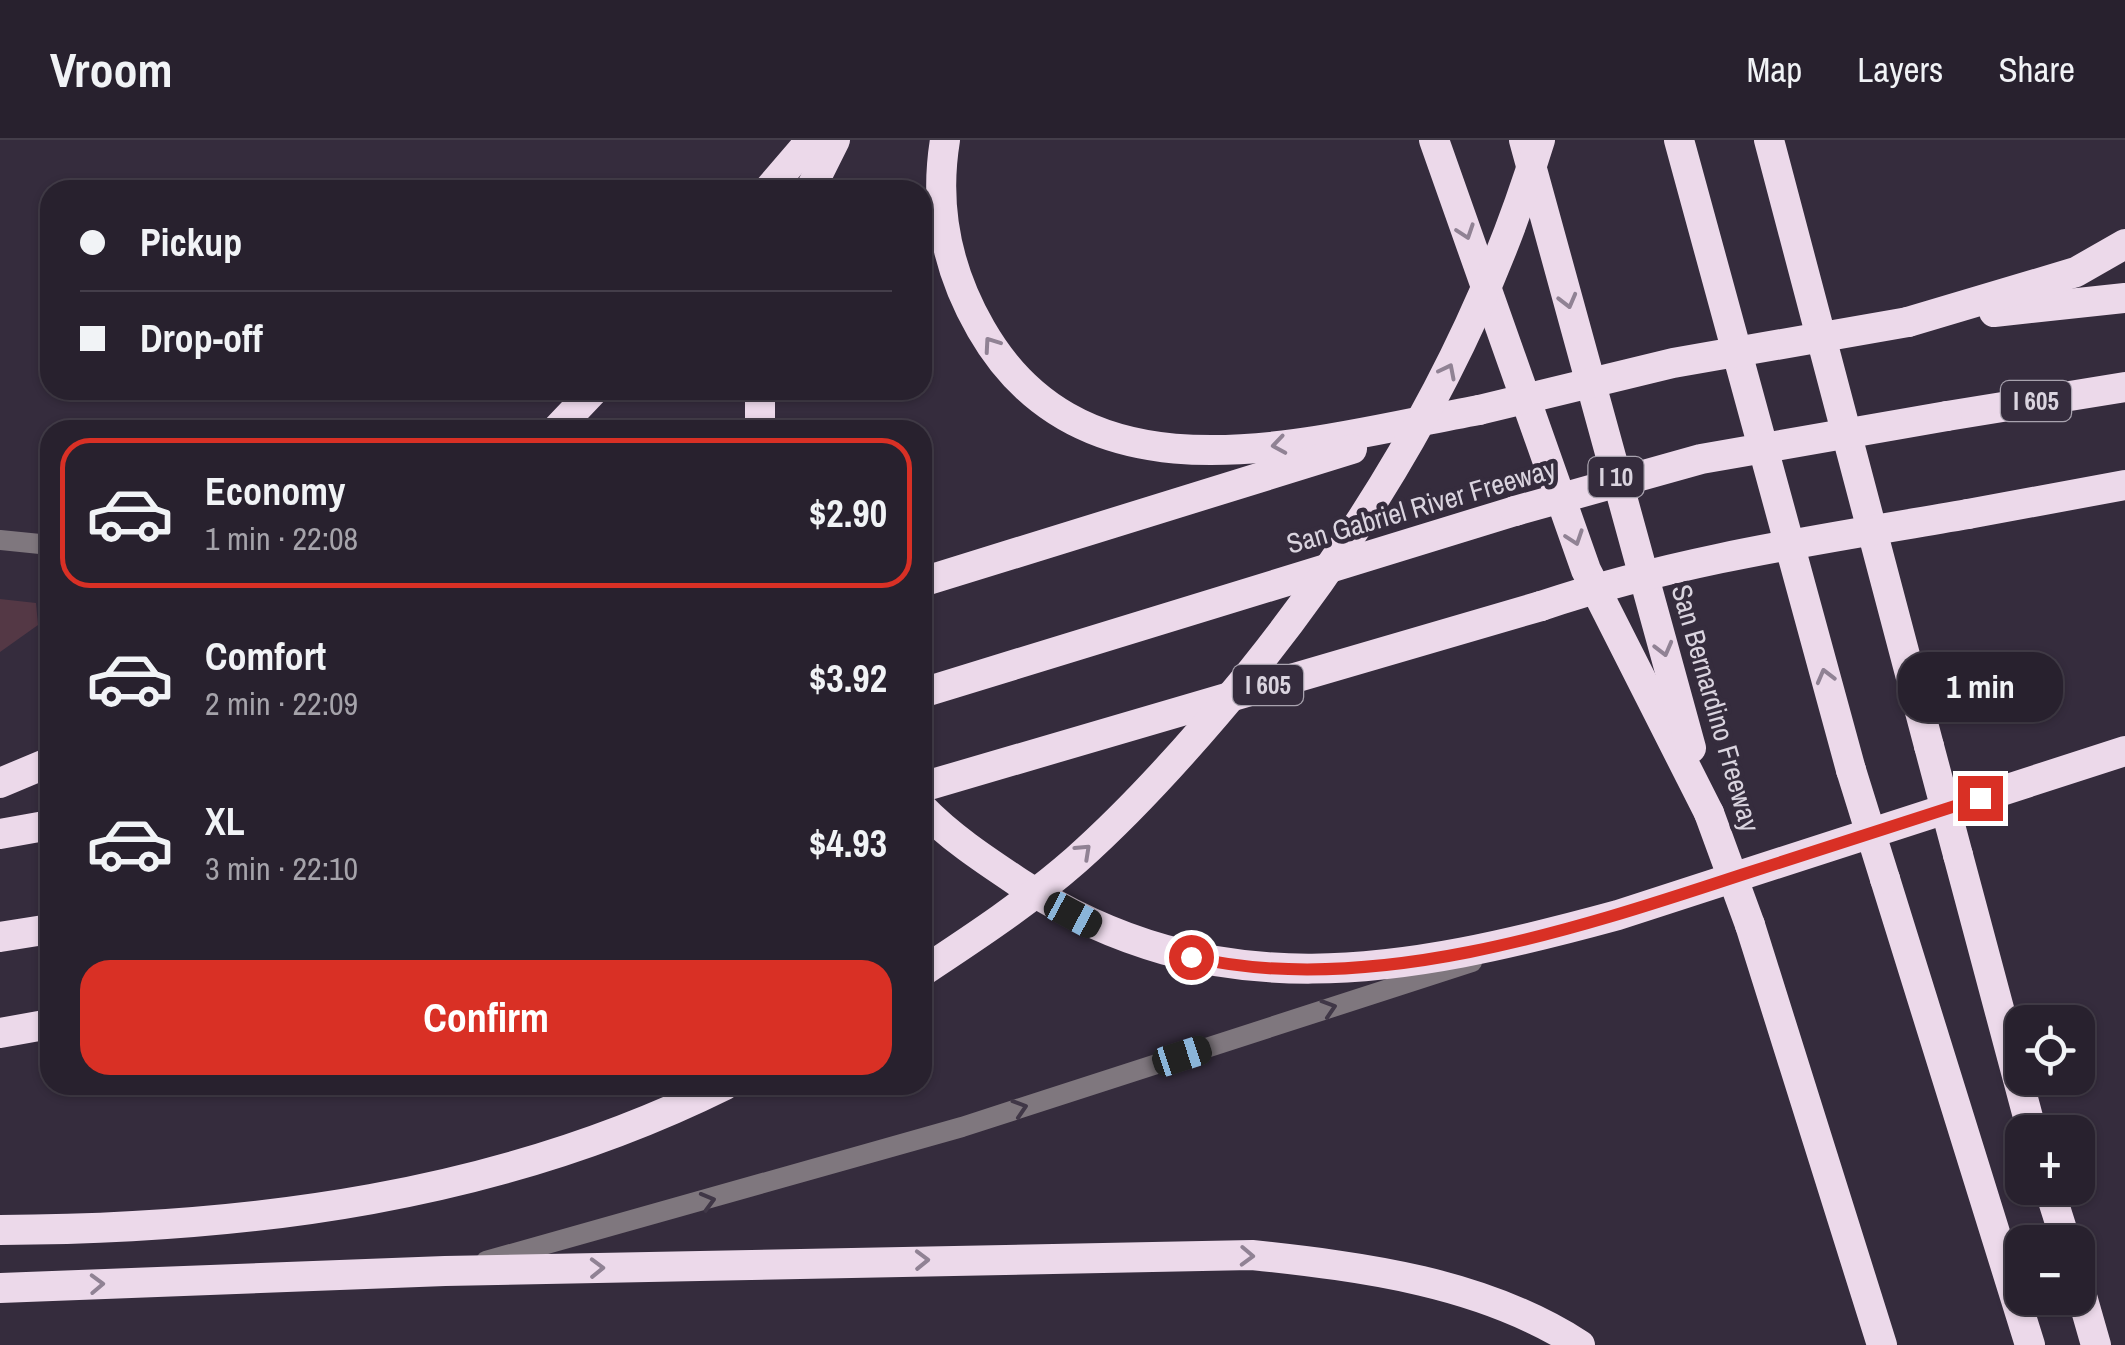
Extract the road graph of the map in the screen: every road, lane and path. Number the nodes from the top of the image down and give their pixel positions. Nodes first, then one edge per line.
1 (812, 140) edge
2 (836, 140) edge
3 (945, 140) edge
4 (1434, 140) edge
5 (1524, 140) edge
6 (1540, 140) edge
7 (1680, 140) edge
8 (1769, 140) edge
9 (777, 180) edge
10 (815, 180) edge
11 (2125, 244) edge
12 (2125, 298) edge
13 (1908, 322) junction
14 (2125, 387) edge
15 (584, 400) edge
16 (1479, 410) junction
17 (566, 420) edge
18 (2125, 486) edge
19 (0, 540) edge
20 (40, 544) edge
21 (932, 579) edge
22 (932, 690) edge
23 (2125, 751) edge
24 (40, 766) edge
25 (0, 783) edge
26 (932, 784) edge
27 (1709, 813) junction
28 (932, 817) edge
29 (40, 827) edge
30 (0, 834) edge
31 (1618, 915) junction
32 (40, 931) edge
33 (0, 937) edge
34 (932, 965) edge
35 (40, 1026) edge
36 (0, 1033) edge
37 (706, 1095) edge
38 (2027, 1115) edge
39 (0, 1230) edge
40 (445, 1271) junction
41 (0, 1288) edge
42 (2087, 1315) edge
43 (1580, 1345) edge
44 (1882, 1345) edge
45 (2030, 1345) edge
46 (2096, 1345) edge

1 - 9 highway
2 - 10 highway
16 -> 3 highway
4 -> 27 highway
5 -> 27 highway, San Bernardino Freeway / I 10
34 -> 6 highway, bridge
45 -> 7 highway, bridge
8 - 38 highway, bridge
11 - 13 highway
12 - 13 highway
13 - 16 highway, bridge
14 - 22 highway, San Gabriel River Freeway / I 605, bridge
15 - 17 highway
16 - 21 highway
18 - 26 highway, I 605, bridge
19 - 20 street
23 - 31 highway
24 - 25 highway
27 - 44 highway, San Bernardino Freeway / I 10, bridge
28 - 31 highway
29 - 30 highway
40 -> 31 street
32 - 33 highway
35 - 36 highway
37 - 39 highway
41 -> 40 highway
40 -> 43 highway
42 - 46 highway

